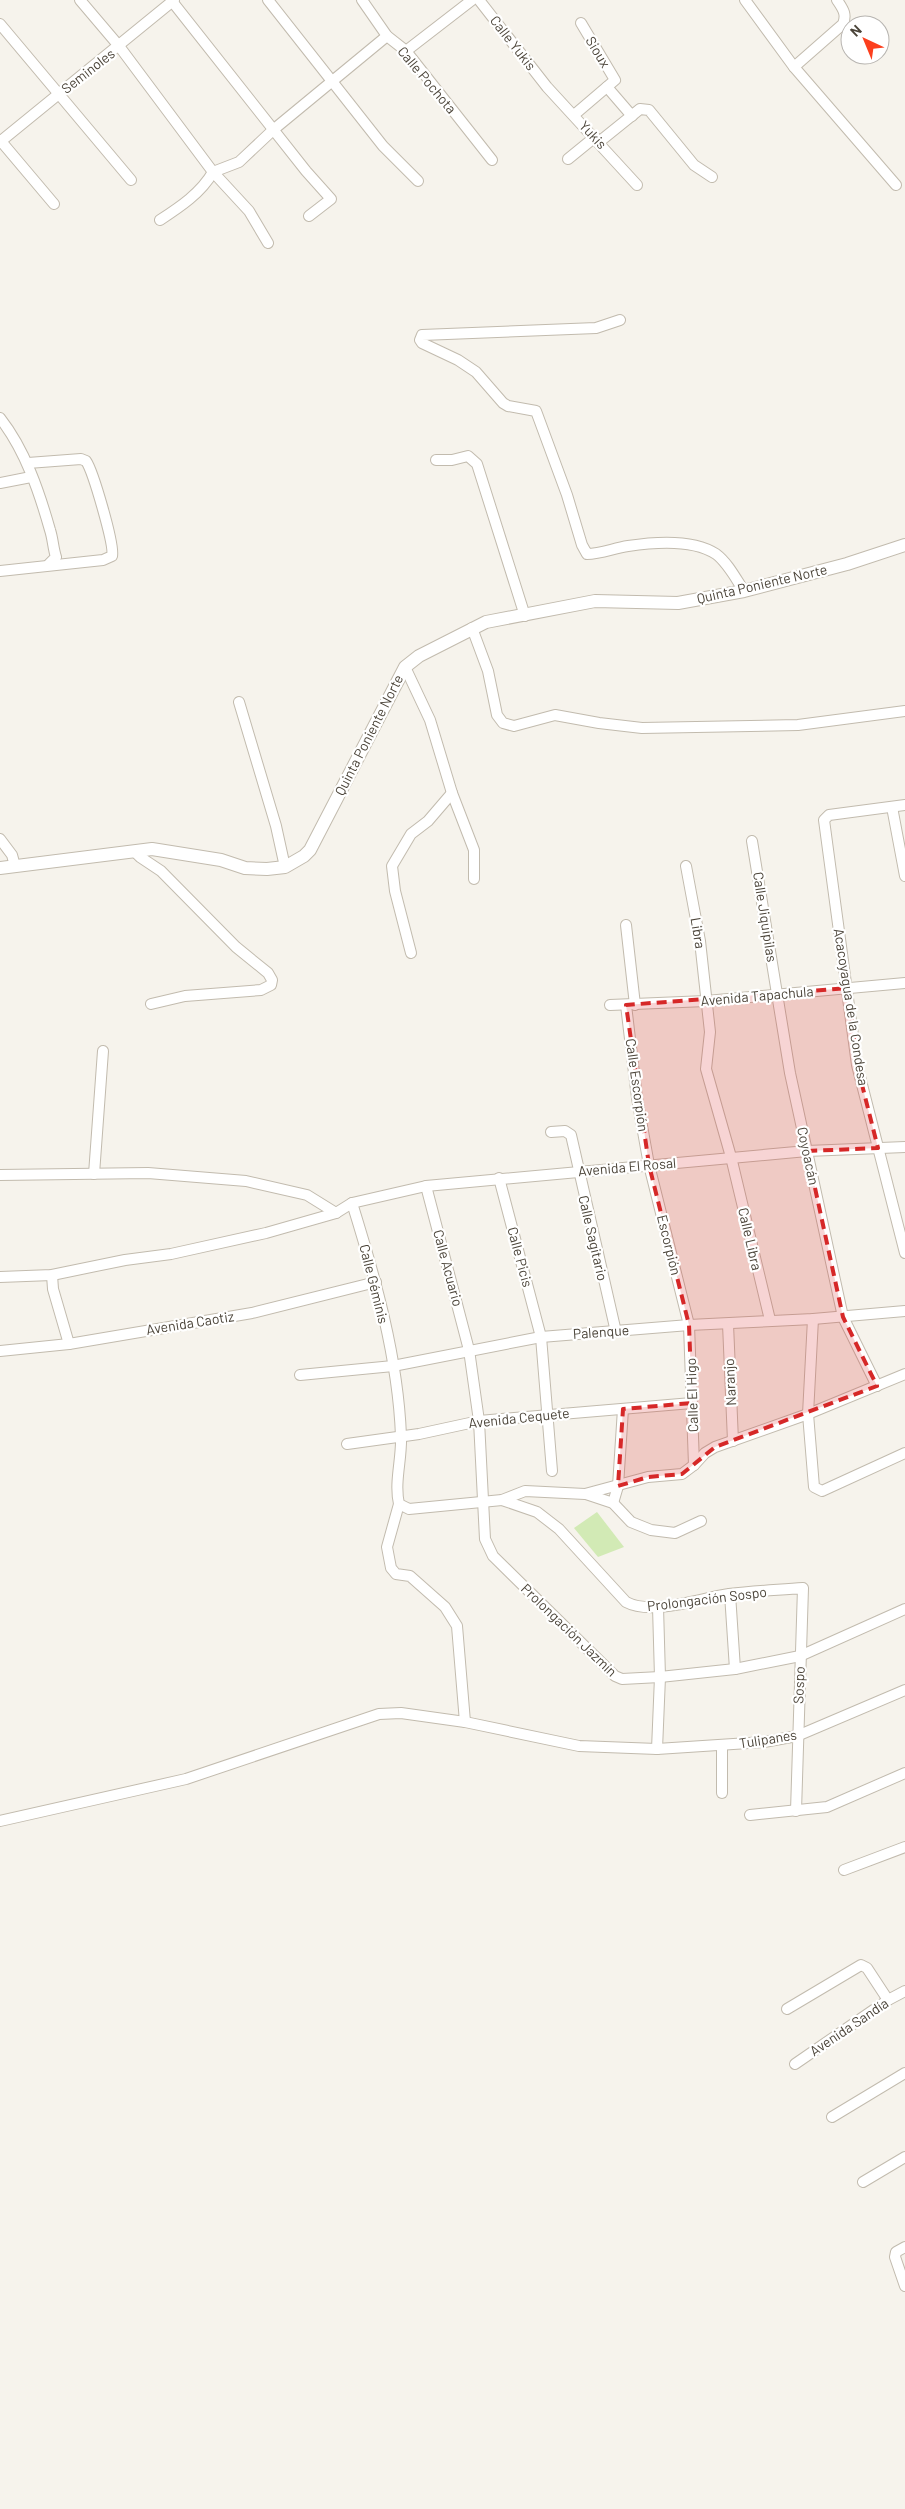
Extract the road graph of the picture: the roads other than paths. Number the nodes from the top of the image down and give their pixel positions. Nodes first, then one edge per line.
1 (80, 0) edge
2 (173, 0) edge
3 (268, 0) edge
4 (362, 0) edge
5 (472, 0) edge
6 (480, 0) edge
7 (745, 0) edge
8 (837, 0) edge
9 (581, 23) dead end
10 (0, 24) edge
11 (387, 36) junction
12 (119, 46) junction
13 (406, 51) junction
14 (794, 67) junction
15 (334, 82) junction
16 (547, 87) joint
17 (607, 87) junction
18 (58, 94) junction
19 (574, 116) junction
20 (632, 116) junction
21 (273, 130) junction
22 (0, 140) edge
23 (597, 140) junction
24 (568, 159) dead end
25 (492, 160) dead end
26 (213, 172) junction
27 (712, 177) dead end
28 (131, 180) dead end
29 (418, 182) dead end
30 (637, 185) dead end
31 (896, 185) dead end
32 (54, 204) dead end
33 (309, 216) dead end
34 (160, 220) dead end
35 (268, 243) dead end
36 (620, 320) dead end
37 (0, 418) edge
38 (436, 460) dead end
39 (28, 463) junction
40 (31, 477) junction
41 (0, 482) edge
42 (905, 545) edge
43 (49, 564) junction
44 (0, 570) edge
45 (744, 591) junction
46 (525, 616) junction
47 (472, 628) junction
48 (405, 667) junction
49 (239, 702) dead end
50 (905, 711) edge
51 (452, 793) junction
52 (905, 804) edge
53 (892, 806) junction
54 (0, 839) edge
55 (752, 841) dead end
56 (134, 851) junction
57 (15, 866) junction
58 (686, 866) dead end
59 (285, 867) junction
60 (0, 868) edge
61 (905, 876) edge
62 (474, 879) dead end
63 (626, 925) dead end
64 (410, 953) dead end
65 (905, 983) edge
66 (848, 988) junction
67 (778, 994) junction
68 (706, 1001) junction
69 (151, 1004) dead end
70 (610, 1005) dead end
71 (630, 1005) junction
72 (103, 1051) dead end
73 (551, 1132) dead end
74 (905, 1147) edge
75 (878, 1148) junction
76 (807, 1151) junction
77 (731, 1157) junction
78 (649, 1165) junction
79 (577, 1171) junction
80 (94, 1174) junction
81 (0, 1175) edge
82 (499, 1178) junction
83 (426, 1186) junction
84 (352, 1203) junction
85 (336, 1213) junction
86 (905, 1253) edge
87 (52, 1275) junction
88 (0, 1278) edge
89 (376, 1282) junction
90 (905, 1310) edge
91 (843, 1317) junction
92 (813, 1319) junction
93 (770, 1320) junction
94 (728, 1324) junction
95 (688, 1325) junction
96 (616, 1332) junction
97 (541, 1337) junction
98 (69, 1344) junction
99 (0, 1350) edge
100 (469, 1350) junction
101 (392, 1366) junction
102 (905, 1374) edge
103 (300, 1375) dead end
104 (877, 1386) junction
105 (692, 1403) junction
106 (623, 1409) junction
107 (547, 1414) junction
108 (808, 1414) junction
109 (479, 1421) junction
110 (401, 1436) junction
111 (733, 1441) junction
112 (347, 1444) dead end
113 (905, 1454) edge
114 (694, 1465) junction
115 (552, 1472) dead end
116 (618, 1486) junction
117 (585, 1494) junction
118 (502, 1500) junction
119 (483, 1502) junction
120 (399, 1504) junction
121 (613, 1504) junction
122 (701, 1521) dead end
123 (803, 1588) joint
124 (730, 1594) junction
125 (658, 1607) junction
126 (905, 1609) edge
127 (800, 1656) junction
128 (735, 1669) junction
129 (660, 1677) junction
130 (905, 1690) edge
131 (465, 1722) junction
132 (797, 1736) junction
133 (722, 1746) junction
134 (657, 1749) junction
135 (905, 1773) edge
136 (722, 1793) dead end
137 (796, 1811) junction
138 (750, 1815) dead end
139 (0, 1821) edge
140 (905, 1847) edge
141 (844, 1870) dead end
142 (905, 1991) edge
143 (888, 2000) junction
144 (787, 2009) dead end
145 (795, 2064) dead end
146 (905, 2073) edge
147 (832, 2117) dead end
148 (905, 2158) edge
149 (863, 2182) dead end
150 (901, 2249) edge
151 (905, 2286) edge

1 - 12 street
2 - 12 street, Seminoles
2 - 21 street
3 - 15 street
4 - 11 street, Calle Pochota
5 - 13 street
6 - 16 street, Calle Yukis
7 - 14 street
8 - 14 street
9 - 17 street, Sioux
10 - 18 street
11 - 13 street, Calle Pochota
11 - 15 street
12 - 18 street, Seminoles
12 - 26 street
13 - 25 street, Calle Pochota
14 - 31 street
15 - 21 street
15 - 29 street
16 - 19 street, Yukis
17 - 19 street
17 - 20 street
18 - 22 street, Seminoles
18 - 28 street
19 - 23 street, Yukis
20 - 23 street
20 - 27 street
21 - 26 street
21 - 33 street
22 - 32 street
23 - 24 street
23 - 30 street, Yukis
26 - 34 street
26 - 35 street
36 - 45 street
37 - 39 street
38 - 46 street
39 - 40 street
39 - 43 street
40 - 41 street
40 - 43 street
42 - 45 street, Quinta Poniente Norte
43 - 44 street
45 - 46 street, Quinta Poniente Norte
46 - 47 street, Quinta Poniente Norte
47 - 48 street, Quinta Poniente Norte
47 - 50 street
48 - 51 street
48 - 59 street, Quinta Poniente Norte
49 - 59 street
51 - 62 street
51 - 64 street
52 - 53 street
53 - 61 street
53 - 66 street, Acacoyagua de la Condesa
54 - 57 street
55 - 67 street, Calle Jiquipilas
56 - 57 street, Quinta Poniente Norte
56 - 59 street, Quinta Poniente Norte
56 - 69 street
57 - 60 street, Quinta Poniente Norte
58 - 68 street, Libra
63 - 71 street, Calle Escorpión
65 - 66 street, Avenida Tapachula
66 - 67 street, Avenida Tapachula
66 - 75 street, Acacoyagua de la Condesa
67 - 68 street, Avenida Tapachula
67 - 76 street, Coyoacán
68 - 71 street, Avenida Tapachula
68 - 77 street, Libra
70 - 71 street, Avenida Tapachula
71 - 78 street, Calle Escorpión
72 - 80 street
73 - 79 street, Calle Sagitario
74 - 75 street, Avenida El Rosal
75 - 76 street, Avenida El Rosal
75 - 86 street, Acacoyagua de la Condesa
76 - 77 street, Avenida El Rosal
76 - 91 street, Coyoacán
77 - 78 street, Avenida El Rosal
77 - 93 street, Calle Libra
78 - 79 street, Avenida El Rosal
78 - 95 street, Escorpión
79 - 82 street, Avenida El Rosal
79 - 96 street, Calle Sagitario
80 - 81 street
80 - 85 street
82 - 83 street, Avenida El Rosal
82 - 97 street, Calle Picis
83 - 84 street, Avenida El Rosal
83 - 100 street, Calle Acuario
84 - 85 street, Avenida El Rosal
84 - 89 street, Calle Géminis
85 - 87 street, Avenida El Rosal
87 - 88 street, Avenida El Rosal
87 - 98 street
89 - 98 street, Avenida Caotiz
89 - 101 street, Calle Géminis
90 - 91 street, Palenque
91 - 92 street, Palenque
91 - 104 street, Coyoacán
92 - 93 street, Palenque
92 - 108 street
93 - 94 street, Palenque
94 - 95 street, Palenque
94 - 111 street, Naranjo
95 - 96 street, Palenque
95 - 105 street, Calle El Higo
96 - 97 street, Palenque
97 - 100 street, Palenque
97 - 107 street, Calle Picis
98 - 99 street, Avenida Caotiz
100 - 101 street, Palenque
100 - 109 street, Calle Acuario
101 - 103 street, Palenque
101 - 110 street, Calle Géminis
102 - 104 street
104 - 108 street
105 - 106 street, Avenida Cequete
105 - 114 street, Calle El Higo
106 - 107 street, Avenida Cequete
106 - 116 street
107 - 109 street, Avenida Cequete
107 - 115 street, Calle Picis
108 - 111 street
108 - 113 street
109 - 110 street, Avenida Cequete
109 - 119 street, Prolongación Jazmín
110 - 112 street, Avenida Cequete
110 - 120 street, Calle Géminis
111 - 114 street
114 - 116 street
116 - 117 street
116 - 121 street
117 - 118 street
117 - 121 street
118 - 119 street
118 - 125 street, Prolongación Sospo
119 - 120 street
119 - 129 street, Prolongación Jazmín
120 - 131 street, Calle Géminis
121 - 122 street
123 - 124 street, Prolongación Sospo
123 - 127 street, Sospo
124 - 125 street, Prolongación Sospo
124 - 128 street
125 - 129 street
126 - 127 street, Prolongación Jazmín
127 - 128 street, Prolongación Jazmín
127 - 132 street, Sospo
128 - 129 street, Prolongación Jazmín
129 - 134 street
130 - 132 street, Tulipanes
131 - 134 street, Tulipanes
131 - 139 street, Tulipanes
132 - 133 street, Tulipanes
132 - 137 street, Sospo
133 - 134 street, Tulipanes
133 - 136 street
135 - 137 street
137 - 138 street
140 - 141 street
142 - 143 street, Avenida Sandía
143 - 144 street
143 - 145 street, Avenida Sandía
146 - 147 street
148 - 149 street
150 - 151 street

